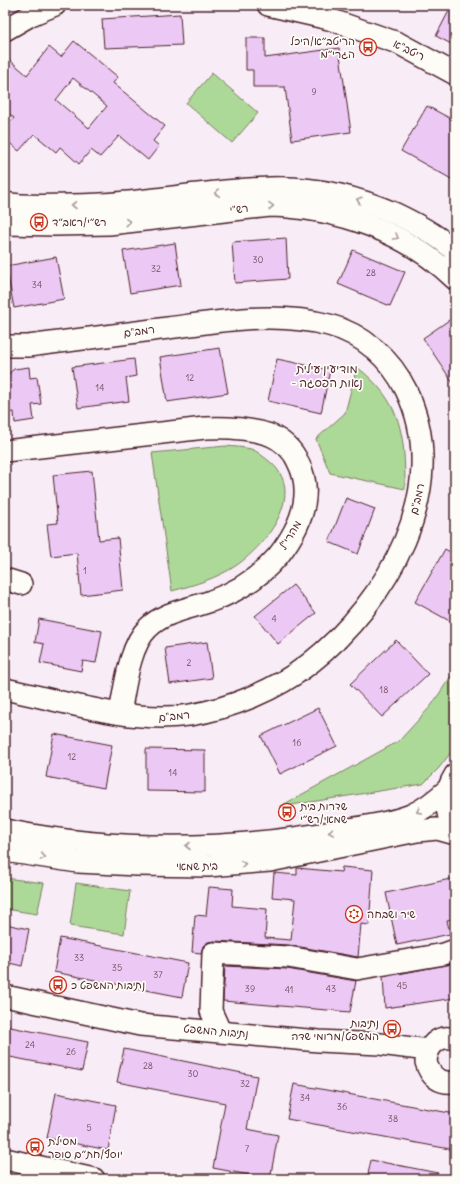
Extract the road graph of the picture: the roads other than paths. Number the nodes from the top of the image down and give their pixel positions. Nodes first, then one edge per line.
1 (55, 5) edge
2 (268, 5) edge
3 (5, 30) edge
4 (455, 74) edge
5 (5, 203) edge
6 (5, 224) edge
7 (455, 251) edge
8 (455, 279) edge
9 (5, 346) edge
10 (28, 346) junction
11 (5, 356) edge
12 (5, 451) edge
13 (5, 689) edge
14 (120, 713) junction
15 (451, 782) edge
16 (5, 830) edge
17 (386, 830) junction
18 (455, 830) edge
19 (455, 834) edge
20 (5, 851) edge
21 (455, 950) edge
22 (5, 996) edge
23 (220, 1031) junction
24 (455, 1039) edge
25 (428, 1050) junction
26 (455, 1082) edge
27 (5, 1159) edge
28 (94, 1179) edge

1 - 3 street
2 - 4 street, ריטב"א
7 -> 5 street, רש"י
6 -> 8 street, רש"י
9 - 10 street
10 - 11 street
10 - 14 street, רמב"ם
12 - 14 street, מהרי"ל
13 - 14 street, רמב"ם
15 -> 17 street
15 - 18 street
17 -> 16 street, בית שמאי
17 - 19 street
20 -> 17 street, בית שמאי
21 - 23 street
22 - 23 street, נתיבות המשפט
23 - 25 street, נתיבות המשפט
24 - 25 street
25 - 26 street
27 - 28 street

